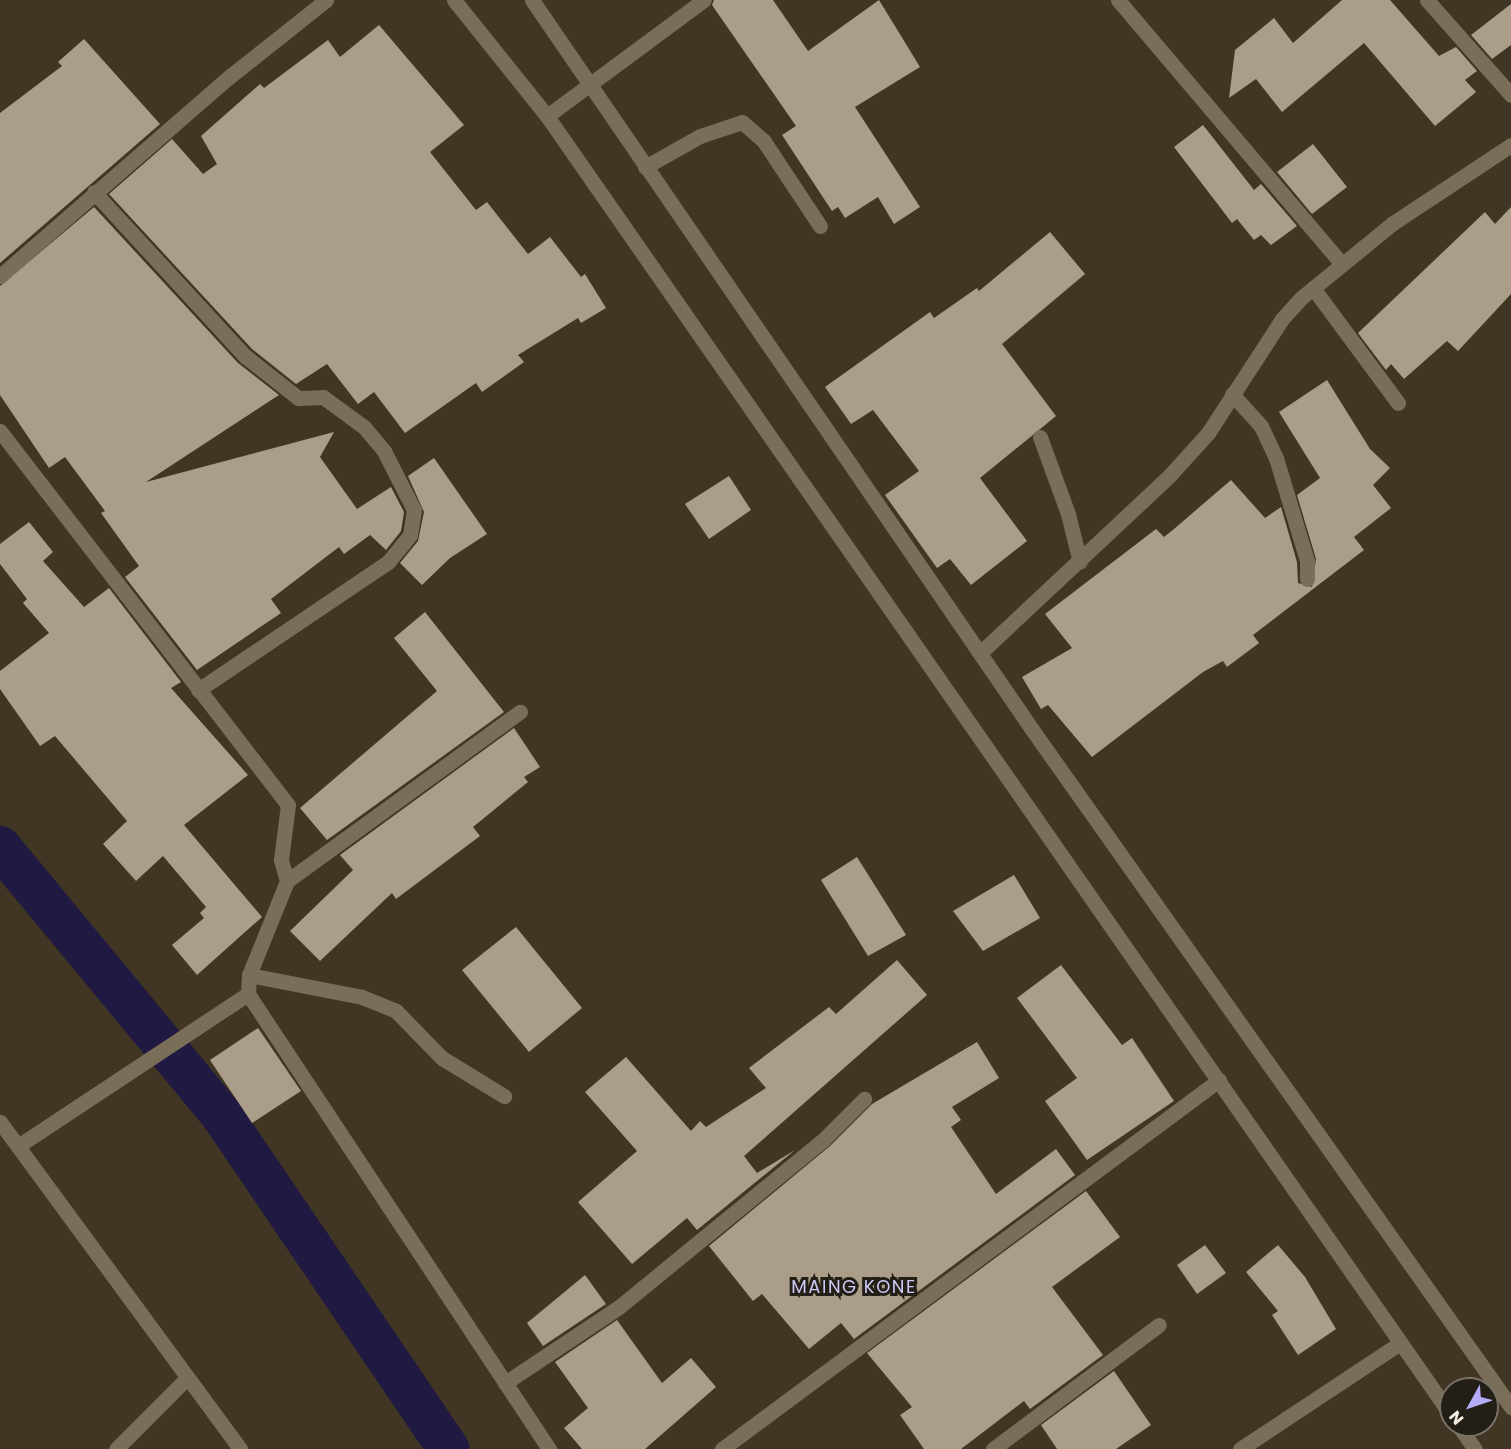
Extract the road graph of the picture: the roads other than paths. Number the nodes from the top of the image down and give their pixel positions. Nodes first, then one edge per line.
1 (326, 0) edge
2 (454, 0) edge
3 (532, 0) edge
4 (704, 0) edge
5 (1118, 0) edge
6 (1426, 0) edge
7 (588, 83) junction
8 (1511, 95) edge
9 (547, 116) junction
10 (1511, 145) edge
11 (645, 167) junction
12 (94, 192) junction
13 (820, 226) dead end
14 (1341, 263) junction
15 (0, 276) edge
16 (1313, 288) junction
17 (1232, 394) junction
18 (1398, 403) dead end
19 (0, 431) edge
20 (1040, 437) dead end
21 (1080, 562) junction
22 (1307, 579) dead end
23 (980, 653) junction
24 (198, 690) junction
25 (520, 712) dead end
26 (286, 881) junction
27 (249, 975) junction
28 (248, 994) junction
29 (1219, 1080) junction
30 (504, 1096) dead end
31 (864, 1099) dead end
32 (0, 1122) edge
33 (18, 1146) junction
34 (1159, 1325) dead end
35 (1400, 1343) junction
36 (187, 1378) junction
37 (506, 1383) junction
38 (1439, 1399) edge
39 (1511, 1407) edge
40 (116, 1449) edge
41 (240, 1449) edge
42 (549, 1449) edge
43 (722, 1449) edge
44 (993, 1449) edge
45 (1240, 1449) edge

1 - 12 street
2 - 9 street
3 - 7 street
4 - 7 street
5 - 14 street
6 - 8 street
7 - 9 street
7 - 11 street
9 - 29 street
10 - 14 street
11 - 13 street
11 - 23 street
12 - 15 street
12 - 24 street
14 - 16 street
16 - 17 street
16 - 18 street
17 - 21 street
17 - 22 street
19 - 24 street
20 - 21 street
21 - 23 street
23 - 39 street
24 - 26 street
25 - 26 street
26 - 27 street
27 - 28 street
27 - 30 street
28 - 33 street
28 - 37 street
29 - 35 street
29 - 43 street
31 - 37 street
32 - 33 street
33 - 36 street
34 - 44 street
35 - 38 street
35 - 45 street
36 - 40 street
36 - 41 street
37 - 42 street

